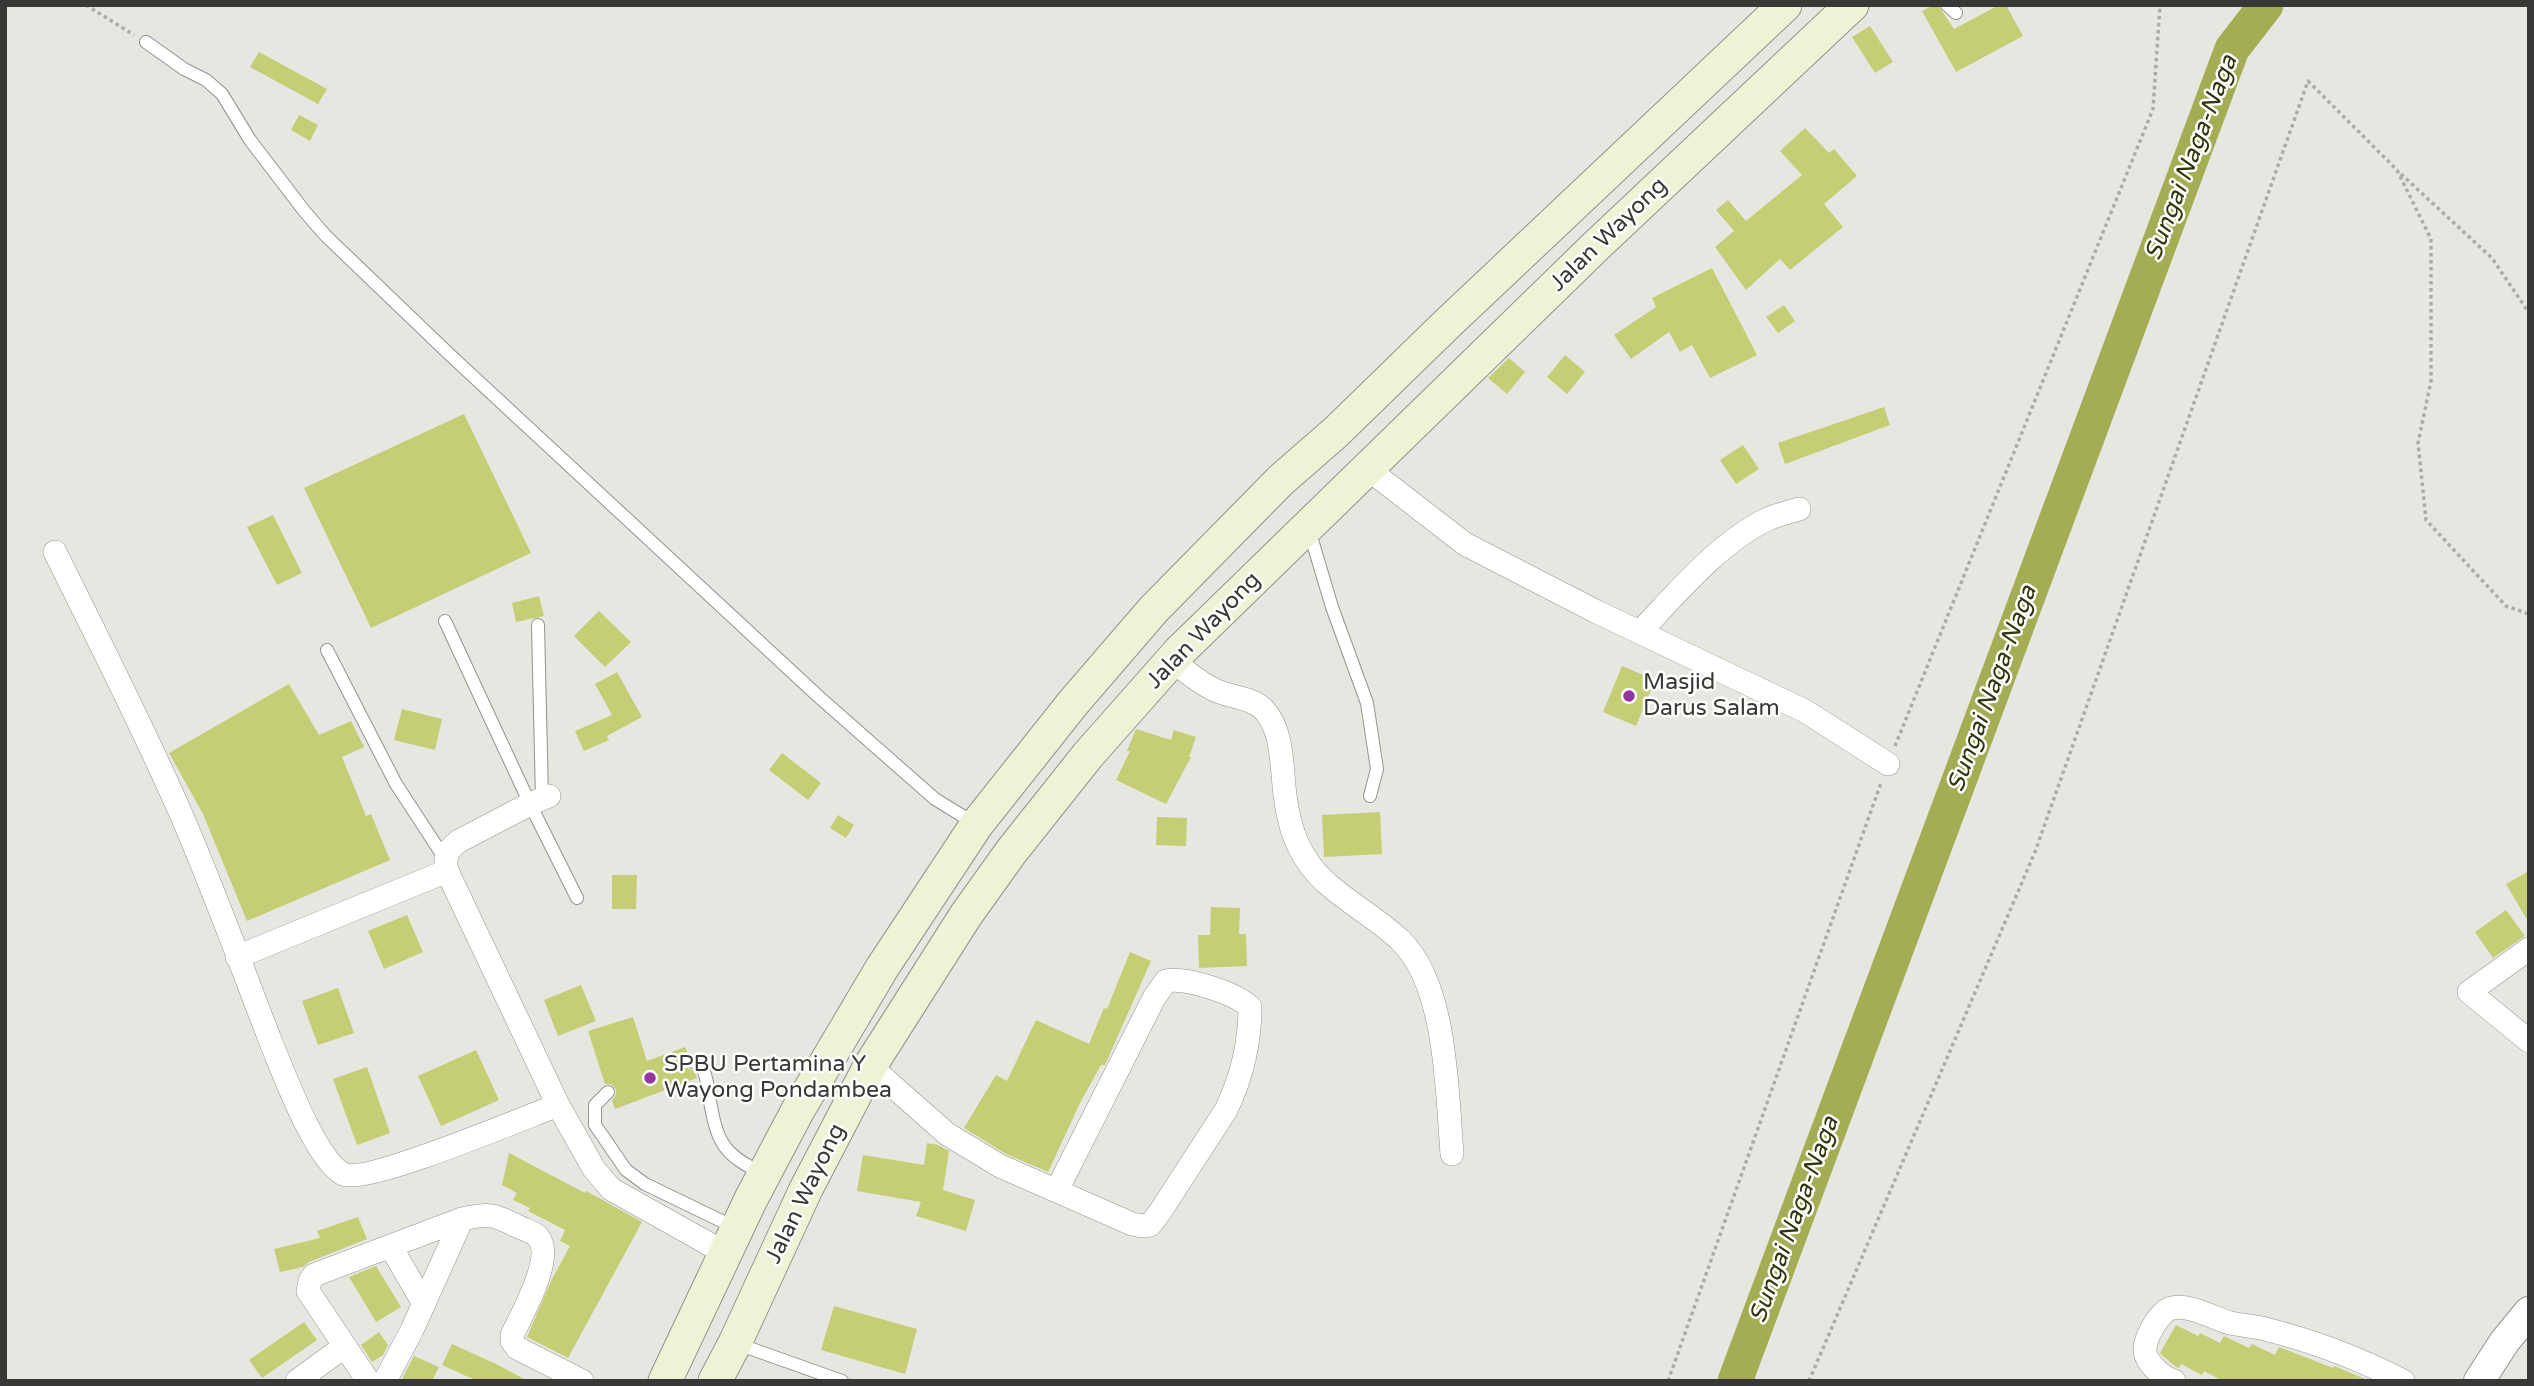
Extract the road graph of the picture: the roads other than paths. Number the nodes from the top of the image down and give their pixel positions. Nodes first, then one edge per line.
1 (1785, 5) edge
2 (1852, 5) edge
3 (146, 42) road end
4 (1368, 469) junction
5 (1799, 509) dead end
6 (1307, 527) junction
7 (55, 552) dead end
8 (445, 621) dead end
9 (538, 625) dead end
10 (1640, 632) junction
11 (327, 650) dead end
12 (1172, 660) junction
13 (1054, 726) junction
14 (1088, 755) junction
15 (1888, 764) road end
16 (1370, 796) dead end
17 (540, 800) junction
18 (977, 824) junction
19 (446, 865) junction
20 (577, 898) dead end
21 (2529, 949) edge
22 (237, 957) junction
23 (2529, 1041) edge
24 (691, 1061) dead end
25 (870, 1066) junction
26 (608, 1092) dead end
27 (558, 1105) junction
28 (1452, 1154) dead end
29 (764, 1174) junction
30 (1057, 1191) junction
31 (462, 1220) junction
32 (731, 1241) junction
33 (391, 1247) junction
34 (424, 1304) junction
35 (2529, 1312) edge
36 (735, 1343) junction
37 (345, 1346) junction
38 (297, 1381) edge
39 (368, 1381) edge
40 (385, 1381) edge
41 (582, 1381) edge
42 (665, 1381) edge
43 (715, 1381) edge
44 (842, 1381) edge
45 (2174, 1381) edge
46 (2403, 1381) edge
47 (2479, 1381) edge

1 - 13 main road, Jalan Wayong
2 - 4 main road, Jalan Wayong
3 - 18 lane
4 - 6 main road, Jalan Wayong
4 - 10 street
5 - 10 street
6 - 12 main road, Jalan Wayong
6 - 16 lane
7 - 22 street
8 - 17 lane
9 - 17 lane
10 - 15 street
11 - 19 lane
12 - 14 main road, Jalan Wayong
12 - 28 street
13 - 14 main road
13 - 18 main road, Jalan Wayong
14 - 25 main road, Jalan Wayong
17 - 19 street
17 - 20 lane
18 - 29 main road, Jalan Wayong
19 - 22 street
19 - 27 street
21 - 23 street
22 - 27 street
24 - 29 lane
25 - 30 street
25 - 36 main road, Jalan Wayong
26 - 32 lane
27 - 32 street
29 - 32 main road, Jalan Wayong
30 - 30 street
31 - 33 street
31 - 34 street
31 - 41 street
32 - 42 main road, Jalan Wayong
33 - 34 street
33 - 37 street
34 - 40 street
35 - 47 street
36 - 43 main road, Jalan Wayong
36 - 44 lane
37 - 38 street
37 - 39 street
45 - 46 street

